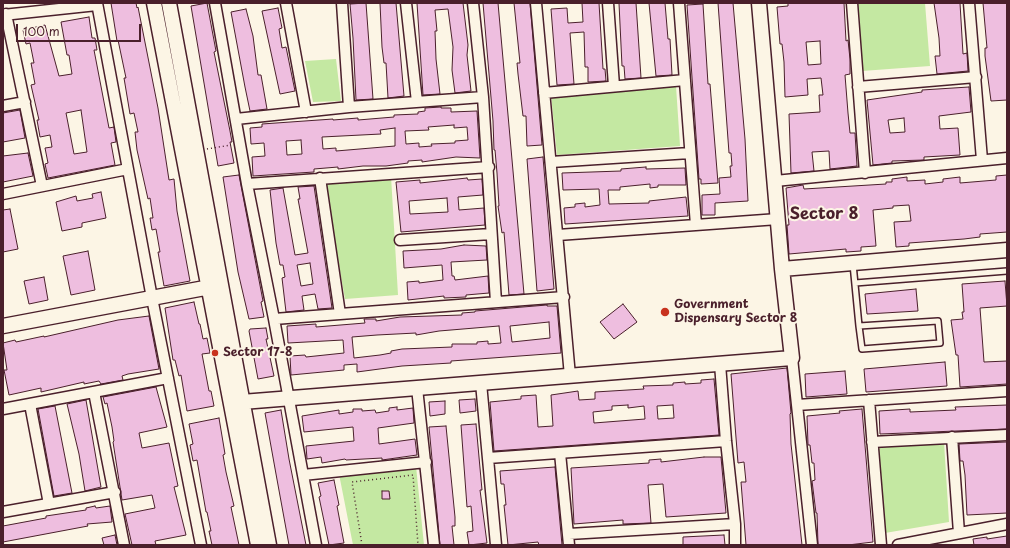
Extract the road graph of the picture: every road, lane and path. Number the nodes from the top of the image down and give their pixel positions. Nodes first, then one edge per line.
1 (154, 3) edge
2 (169, 3) edge
3 (215, 3) edge
4 (286, 3) edge
5 (342, 3) edge
6 (406, 3) edge
7 (473, 3) edge
8 (536, 3) edge
9 (608, 3) edge
10 (679, 3) edge
11 (759, 3) edge
12 (852, 3) edge
13 (969, 3) edge
14 (97, 4) edge
15 (4, 15) edge
16 (976, 77) junction
17 (684, 80) junction
18 (614, 86) junction
19 (858, 87) junction
20 (544, 93) junction
21 (483, 97) junction
22 (25, 102) junction
23 (417, 102) junction
24 (3, 106) edge
25 (349, 107) junction
26 (306, 112) junction
27 (236, 119) junction
28 (240, 143) junction
29 (206, 149) dead end
30 (690, 153) junction
31 (1007, 158) edge
32 (982, 160) junction
33 (551, 162) junction
34 (489, 167) junction
35 (128, 170) junction
36 (865, 173) junction
37 (320, 178) junction
38 (775, 181) junction
39 (247, 184) junction
40 (42, 186) junction
41 (3, 194) edge
42 (778, 219) junction
43 (696, 225) junction
44 (491, 234) junction
45 (558, 235) junction
46 (400, 240) dead end
47 (1007, 250) edge
48 (853, 263) junction
49 (782, 269) junction
50 (1007, 270) edge
51 (855, 283) junction
52 (210, 287) junction
53 (564, 297) junction
54 (152, 298) junction
55 (496, 302) junction
56 (340, 314) junction
57 (274, 319) junction
58 (3, 326) edge
59 (859, 326) junction
60 (792, 358) junction
61 (720, 364) junction
62 (570, 376) junction
63 (168, 378) junction
64 (481, 383) junction
65 (418, 388) junction
66 (1007, 391) edge
67 (94, 392) junction
68 (289, 398) junction
69 (869, 400) junction
70 (242, 402) junction
71 (30, 404) junction
72 (797, 405) junction
73 (3, 409) edge
74 (1007, 435) edge
75 (952, 436) junction
76 (726, 441) junction
77 (872, 442) junction
78 (560, 452) junction
79 (488, 458) junction
80 (426, 462) junction
81 (303, 475) junction
82 (115, 492) junction
83 (49, 504) junction
84 (3, 512) edge
85 (735, 524) junction
86 (1007, 524) edge
87 (959, 533) junction
88 (569, 534) junction
89 (124, 545) edge
90 (201, 545) edge
91 (258, 545) edge
92 (269, 545) edge
93 (316, 545) edge
94 (362, 545) edge
95 (418, 545) edge
96 (434, 545) edge
97 (496, 545) edge
98 (570, 545) edge
99 (736, 545) edge
100 (812, 545) edge
101 (881, 545) edge
102 (898, 545) edge

1 - 52 street
2 - 70 street
3 - 27 street
4 - 26 street
5 - 25 street
6 - 23 street
7 - 21 street
8 - 20 street
9 - 18 street
10 - 17 street
11 - 38 street
12 - 19 street
13 - 16 street
14 - 15 street
14 - 35 street
15 - 22 street
16 - 19 street
16 - 32 street
17 - 18 street
17 - 30 street
18 - 20 street
19 - 36 street
20 - 33 street
21 - 23 street
21 - 34 street
22 - 24 street
22 - 40 street
23 - 25 street
25 - 26 street
26 - 27 street
27 - 28 street
28 - 29 path
28 - 39 street
30 - 33 street
30 - 43 street
31 - 32 street
32 - 36 street
33 - 45 street
34 - 37 street
34 - 44 street
35 - 40 street
35 - 54 street
36 - 38 street
37 - 39 street
37 - 56 street
38 - 42 street
39 - 57 street
40 - 41 street
42 - 43 street
42 - 49 street
43 - 45 street
44 - 46 street
44 - 55 street
45 - 53 street
47 - 48 street
48 - 49 street
48 - 51 lane
49 - 60 street
50 - 51 lane
51 - 59 lane
52 - 54 street
52 - 91 street
53 - 55 street
53 - 62 street
54 - 58 street
54 - 63 street
55 - 56 street
56 - 57 street
57 - 68 street
59 - 59 lane
60 - 61 street
60 - 72 street
61 - 62 street
61 - 76 street
62 - 64 street
63 - 67 street
63 - 90 street
64 - 65 street
64 - 79 street
65 - 68 street
65 - 80 street
66 - 69 street
67 - 71 street
67 - 82 street
68 - 70 street
68 - 81 street
69 - 72 street
69 - 77 street
70 - 92 street
71 - 73 street
71 - 83 street
72 - 100 street
74 - 75 street
75 - 77 street
75 - 87 street
76 - 78 street
76 - 85 street
77 - 101 street
78 - 79 street
78 - 88 street
79 - 97 street
80 - 81 street
80 - 96 street
81 - 93 street
82 - 83 street
82 - 89 street
83 - 84 street
85 - 88 street
85 - 99 street
86 - 87 street
87 - 102 street
88 - 98 street
94 - 95 path

